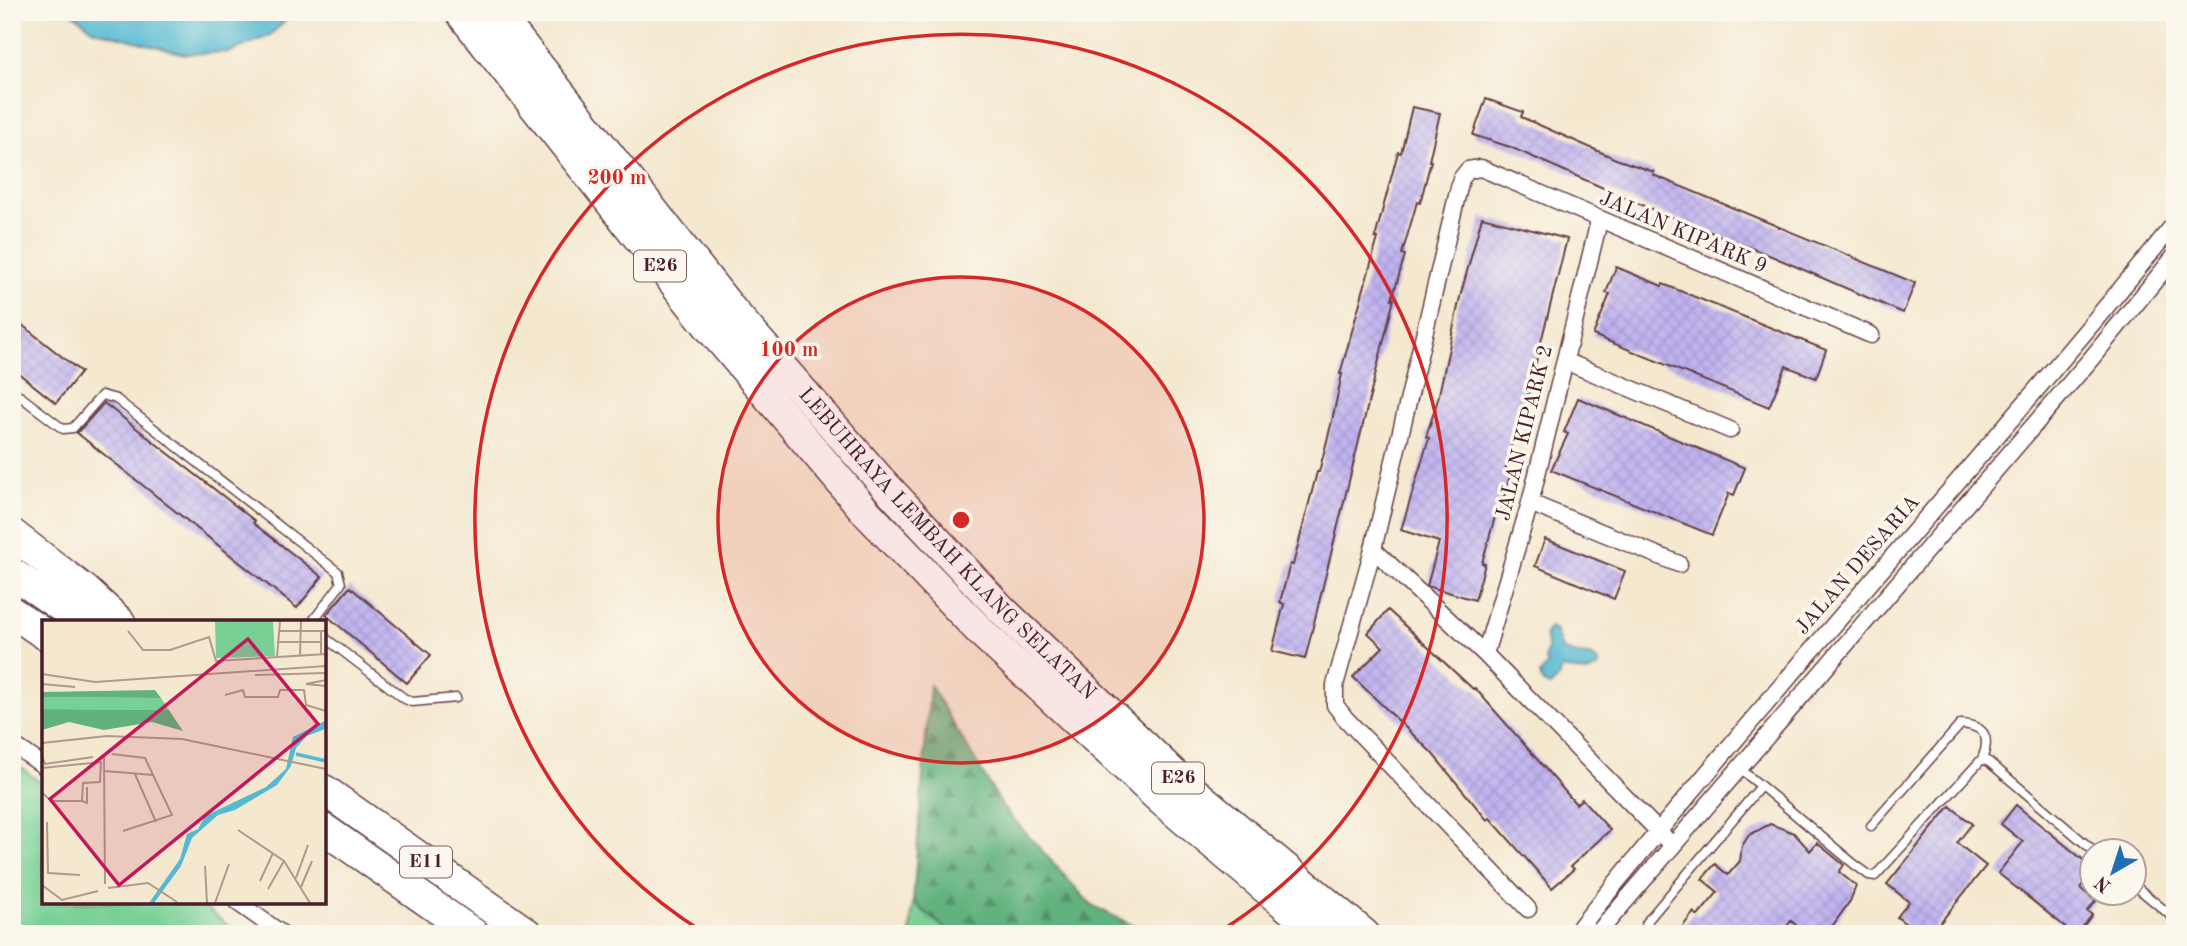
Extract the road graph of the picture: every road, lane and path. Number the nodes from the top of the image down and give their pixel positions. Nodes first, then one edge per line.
1 (460, 12) edge
2 (496, 12) edge
3 (1599, 221) junction
4 (2175, 223) edge
5 (2175, 256) edge
6 (1871, 335) dead end
7 (1565, 361) junction
8 (12, 390) edge
9 (1730, 430) dead end
10 (1530, 503) junction
11 (12, 534) edge
12 (1373, 549) junction
13 (1679, 564) dead end
14 (12, 573) edge
15 (12, 612) edge
16 (80, 620) edge
17 (118, 620) edge
18 (314, 620) edge
19 (42, 633) edge
20 (326, 639) edge
21 (1485, 654) junction
22 (456, 698) dead end
23 (12, 744) edge
24 (1982, 759) junction
25 (42, 765) edge
26 (1740, 769) junction
27 (1761, 786) junction
28 (326, 791) edge
29 (1871, 826) dead end
30 (326, 830) edge
31 (1657, 831) junction
32 (2079, 838) edge
33 (1673, 845) junction
34 (2148, 897) edge
35 (240, 904) edge
36 (1528, 909) dead end
37 (2175, 919) edge
38 (282, 934) edge
39 (474, 934) edge
40 (528, 934) edge
41 (1320, 934) edge
42 (1364, 934) edge
43 (1591, 934) edge
44 (1597, 934) edge
45 (1650, 934) edge

1 - 41 highway, LEBUHRAYA LEMBAH KLANG SELATAN / E26
2 - 42 highway, LEBUHRAYA LEMBAH KLANG SELATAN / E26
3 - 6 street, JALAN KIPARK 9
3 - 7 street, JALAN KIPARK 2
3 - 12 street, JALAN KIPARK 9
4 - 31 street, JALAN DESARIA
5 - 26 street, JALAN DESARIA
7 - 9 street
7 - 10 street, JALAN KIPARK 2
8 - 18 lane
10 - 13 street
10 - 21 street, JALAN KIPARK 2
11 - 17 highway
12 - 21 street
12 - 36 street
14 - 16 highway
15 - 19 highway
20 - 22 lane
21 - 31 street
23 - 25 street
24 - 27 lane
24 - 29 lane
24 - 32 lane
26 - 27 lane
26 - 33 street, JALAN DESARIA
27 - 45 lane
28 - 40 highway, E11
30 - 39 highway, E11
31 - 33 street
31 - 43 street, JALAN DESARIA
33 - 44 street, JALAN DESARIA
34 - 37 lane
35 - 38 street

